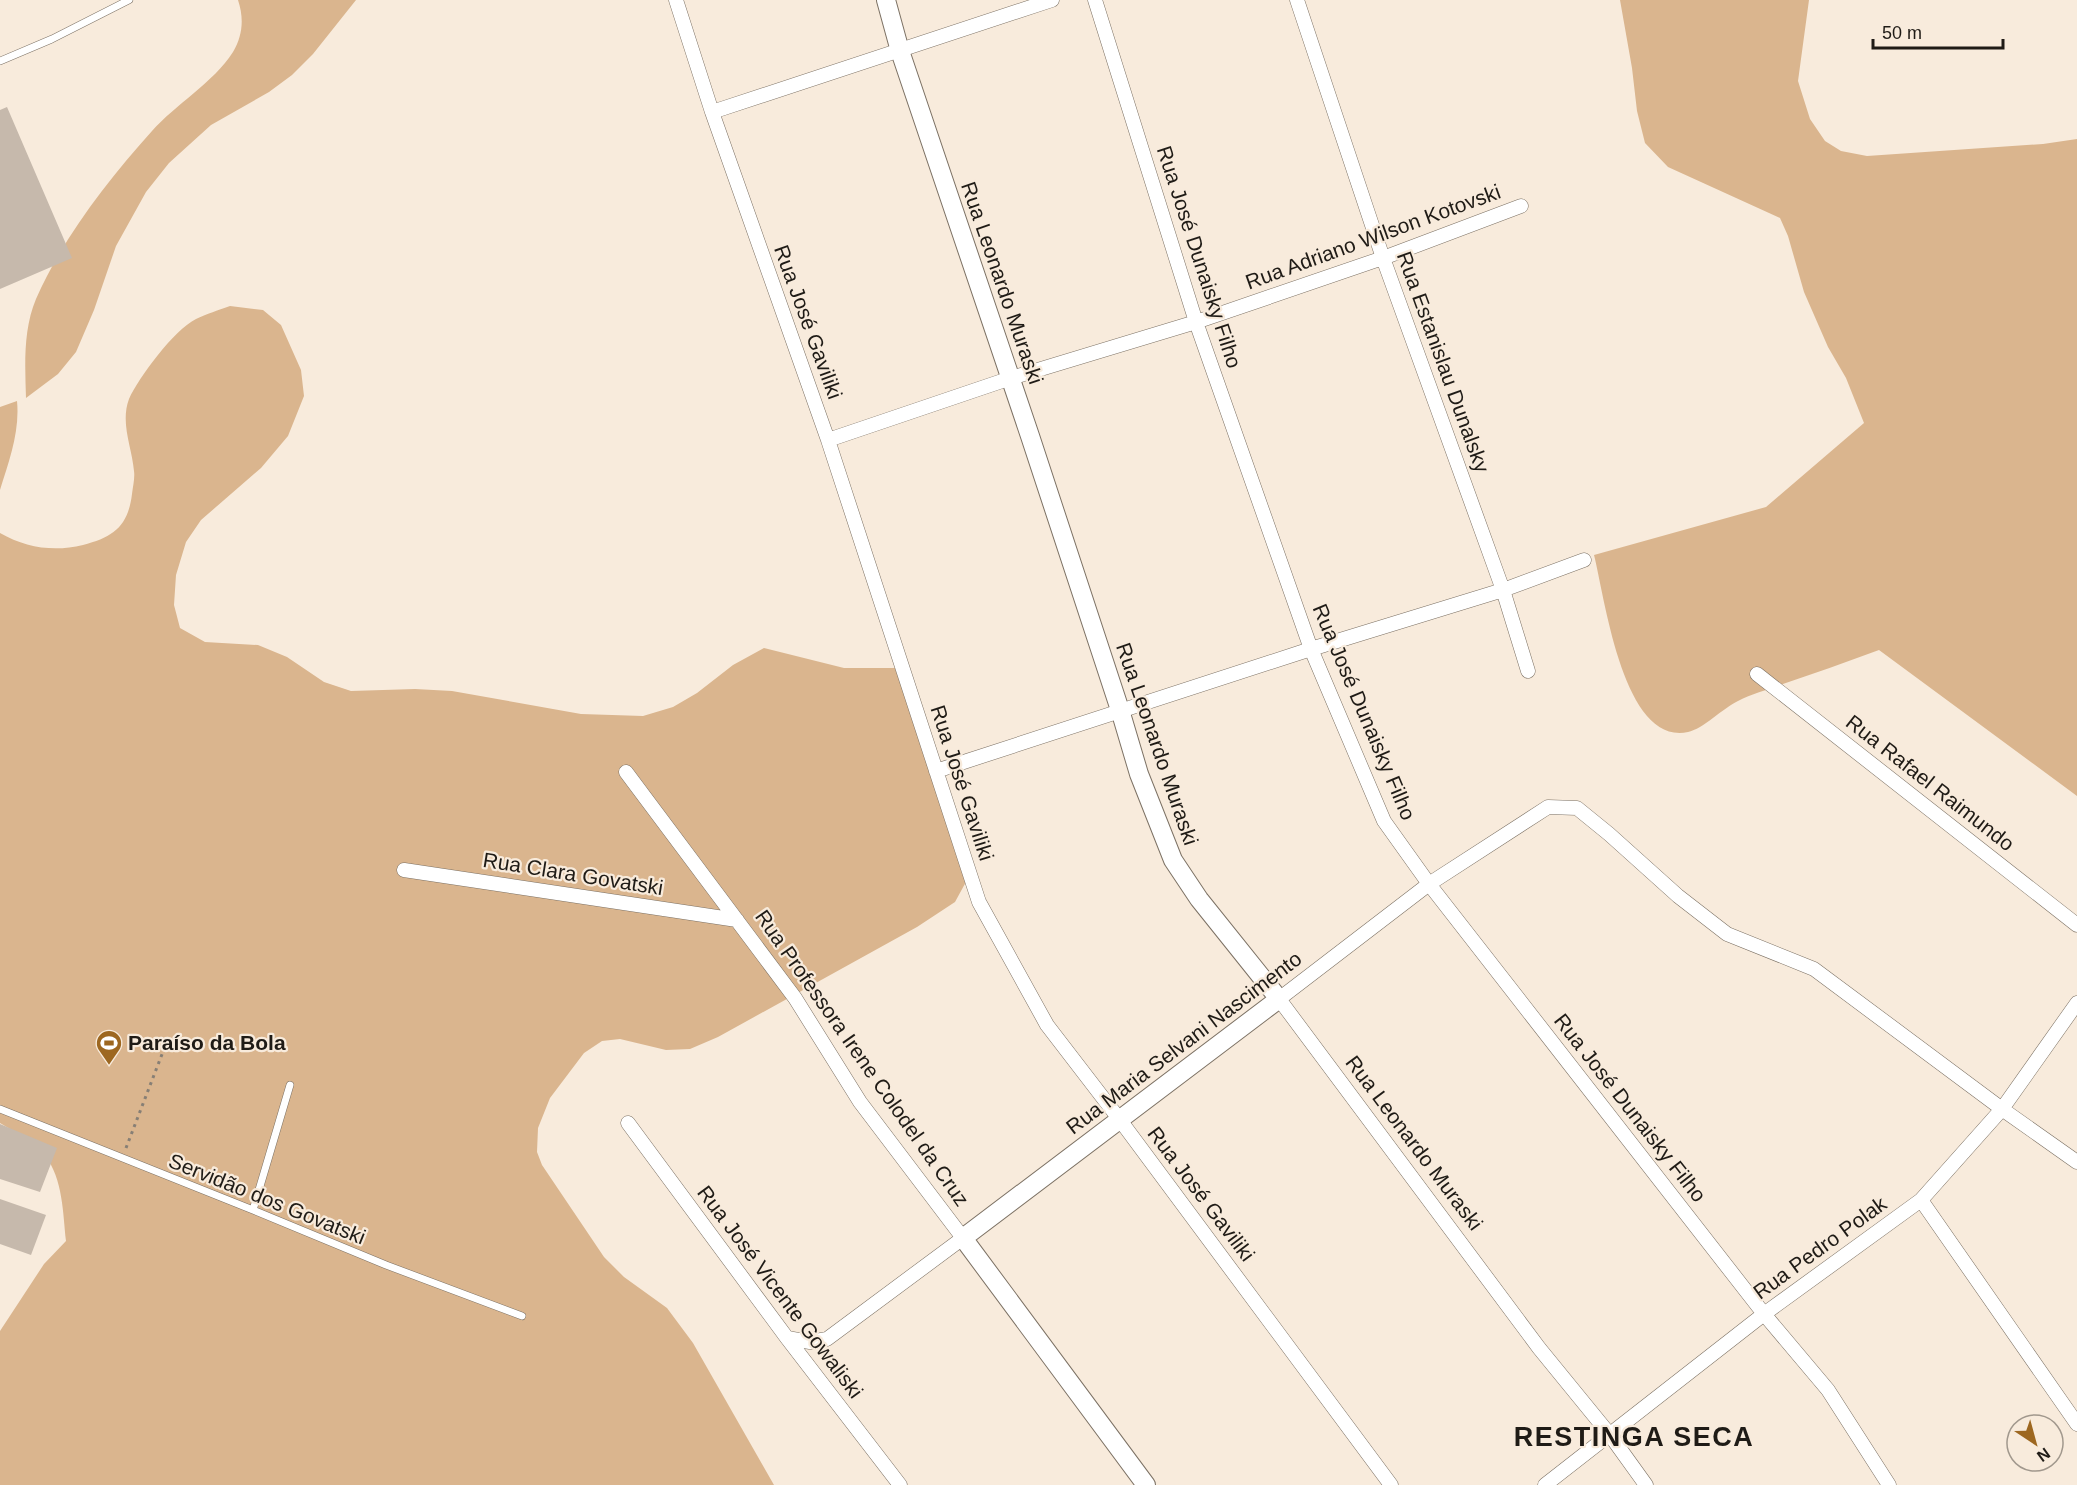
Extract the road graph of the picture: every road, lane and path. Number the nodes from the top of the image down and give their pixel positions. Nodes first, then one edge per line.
1 (129, 0) edge
2 (676, 0) edge
3 (886, 0) edge
4 (1052, 0) edge
5 (1095, 0) edge
6 (1297, 0) edge
7 (900, 51) junction
8 (0, 61) edge
9 (712, 112) junction
10 (1521, 206) dead end
11 (1383, 258) junction
12 (1196, 322) junction
13 (1011, 378) junction
14 (828, 440) junction
15 (1584, 560) dead end
16 (1503, 590) junction
17 (1311, 649) junction
18 (1528, 671) dead end
19 (1757, 674) dead end
20 (1120, 710) junction
21 (936, 771) junction
22 (626, 772) dead end
23 (404, 870) dead end
24 (1429, 884) junction
25 (737, 920) junction
26 (2077, 925) edge
27 (1279, 999) junction
28 (2077, 1003) edge
29 (164, 1049) dead end
30 (290, 1085) dead end
31 (0, 1109) edge
32 (2002, 1109) junction
33 (1120, 1120) junction
34 (628, 1123) dead end
35 (122, 1158) junction
36 (2077, 1162) edge
37 (1921, 1200) junction
38 (253, 1210) junction
39 (963, 1238) junction
40 (1764, 1314) junction
41 (522, 1316) dead end
42 (787, 1338) junction
43 (2077, 1424) edge
44 (1610, 1435) junction
45 (900, 1485) edge
46 (1146, 1485) edge
47 (1391, 1485) edge
48 (1545, 1485) edge
49 (1646, 1485) edge
50 (1889, 1485) edge

1 - 8 lane
2 - 9 street, Rua José Gaviliki
3 - 7 street, Rua Leonardo Muraski
4 - 7 street
5 - 12 street, Rua José Dunaisky Filho
6 - 11 street, Rua Estanislau Dunalsky
7 - 9 street
7 - 13 street, Rua Leonardo Muraski
9 - 14 street, Rua José Gaviliki
10 - 11 street, Rua Adriano Wilson Kotovski
11 - 12 street, Rua Adriano Wilson Kotovski
11 - 16 street, Rua Estanislau Dunalsky
12 - 13 street, Rua Adriano Wilson Kotovski
12 - 17 street, Rua José Dunaisky Filho
13 - 14 street, Rua Adriano Wilson Kotovski
13 - 20 street, Rua Leonardo Muraski
14 - 21 street, Rua José Gaviliki
15 - 16 street
16 - 17 street
16 - 18 street, Rua Estanislau Dunalsky
17 - 20 street
17 - 24 street, Rua José Dunaisky Filho
19 - 26 street, Rua Rafael Raimundo
20 - 21 street
20 - 27 street, Rua Leonardo Muraski
21 - 33 street, Rua José Gaviliki
22 - 25 street, Rua Professora Irene Colodel da Cruz
23 - 25 street, Rua Clara Govatski
24 - 27 street, Rua Maria Selvani Nascimento
24 - 32 street, Rua Maria Selvani Nascimento
24 - 40 street, Rua José Dunaisky Filho
25 - 39 street, Rua Professora Irene Colodel da Cruz
27 - 33 street, Rua Maria Selvani Nascimento
27 - 44 street, Rua Leonardo Muraski
28 - 32 street, Rua Pedro Polak
29 - 35 path
30 - 38 lane
31 - 35 lane, Servidão dos Govatski
32 - 36 street, Rua Maria Selvani Nascimento
32 - 37 street, Rua Pedro Polak
33 - 39 street, Rua Maria Selvani Nascimento
33 - 47 street, Rua José Gaviliki
34 - 42 street, Rua José Vicente Gowaliski
35 - 38 lane, Servidão dos Govatski
37 - 40 street, Rua Pedro Polak
37 - 43 street
38 - 41 lane, Servidão dos Govatski
39 - 42 street, Rua Maria Selvani Nascimento
39 - 46 street, Rua Professora Irene Colodel da Cruz
40 - 44 street, Rua Pedro Polak
40 - 50 street, Rua José Dunaisky Filho
42 - 45 street, Rua José Vicente Gowaliski
44 - 48 street, Rua Pedro Polak
44 - 49 street, Rua Leonardo Muraski

